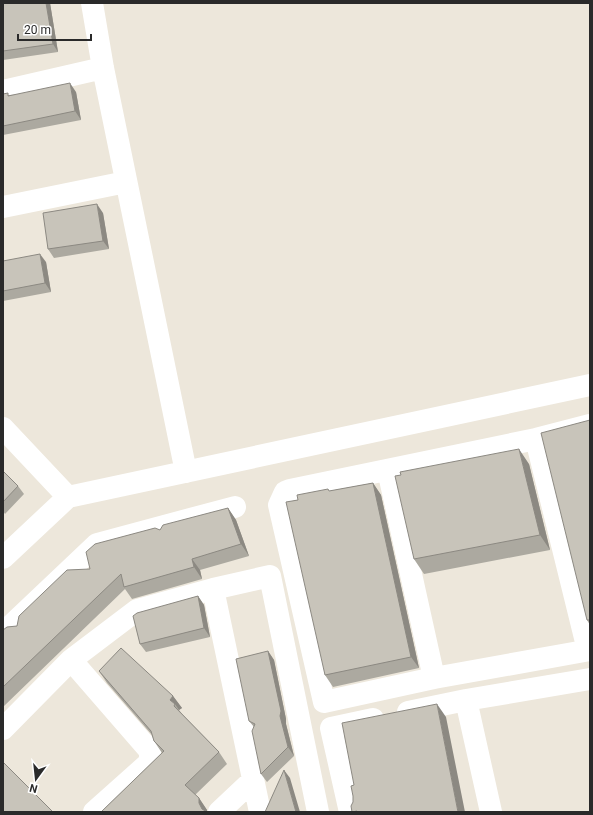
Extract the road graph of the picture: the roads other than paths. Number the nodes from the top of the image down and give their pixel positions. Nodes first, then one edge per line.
1 (92, 3) edge
2 (103, 68) junction
3 (3, 91) edge
4 (126, 182) junction
5 (3, 207) edge
6 (590, 385) edge
7 (590, 425) edge
8 (3, 428) edge
9 (536, 439) junction
10 (388, 470) junction
11 (186, 472) junction
12 (68, 497) junction
13 (236, 507) dead end
14 (3, 558) edge
15 (213, 589) junction
16 (3, 633) edge
17 (589, 650) edge
18 (71, 660) junction
19 (434, 678) junction
20 (590, 679) edge
21 (466, 700) junction
22 (3, 729) edge
23 (253, 780) junction
24 (94, 812) edge
25 (219, 812) edge
26 (260, 812) edge
27 (318, 812) edge
28 (350, 812) edge
29 (491, 812) edge

1 - 2 street
2 - 3 street
2 - 4 street
4 - 5 street
4 - 11 street
6 - 11 street
7 - 9 street
8 - 12 street
9 - 10 street
9 - 17 street
10 - 19 street
10 - 19 street
11 - 12 street
12 - 14 street
13 - 16 street
15 - 18 street
15 - 23 street
15 - 27 street
17 - 19 street
18 - 22 street
18 - 24 street
20 - 21 street
21 - 28 street
21 - 29 street
23 - 25 street
23 - 26 street

